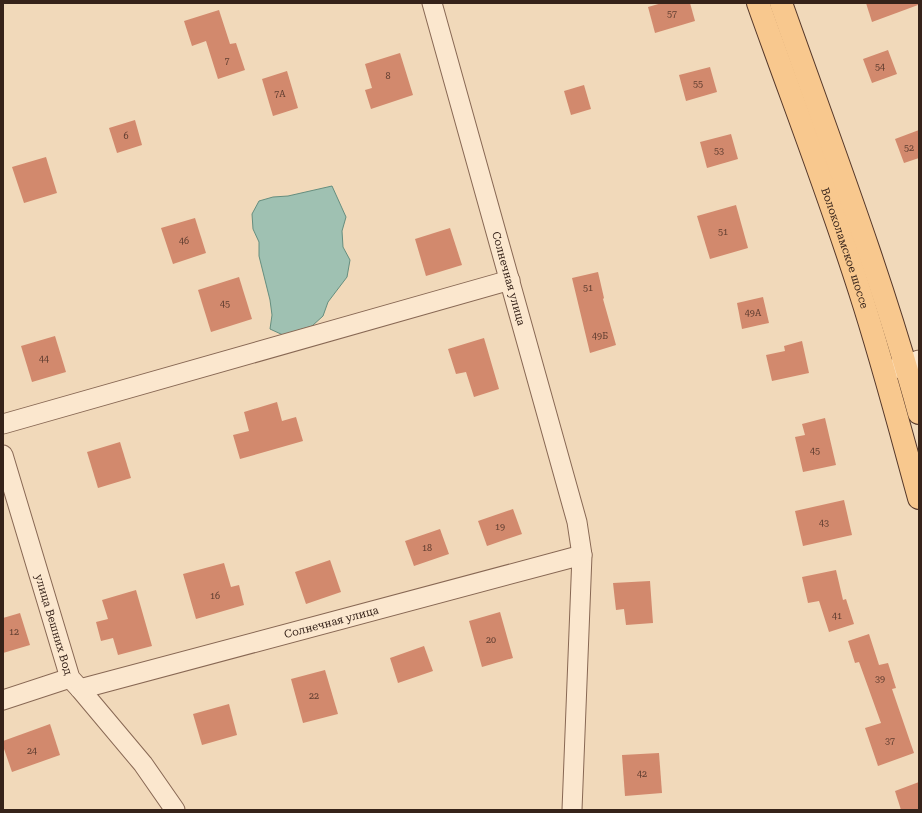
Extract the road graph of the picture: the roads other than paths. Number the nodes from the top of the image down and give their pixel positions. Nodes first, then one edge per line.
1 (432, 3) edge
2 (758, 3) edge
3 (781, 3) edge
4 (510, 280) junction
5 (912, 363) edge
6 (884, 372) junction
7 (919, 414) edge
8 (3, 424) edge
9 (3, 455) edge
10 (919, 498) edge
11 (582, 555) junction
12 (75, 684) junction
13 (3, 700) edge
14 (175, 810) edge
15 (572, 810) edge

1 - 4 street, Солнечная улица
2 - 6 main road, Волоколамское шоссе
3 - 5 main road, Волоколамское шоссе
4 - 8 street
4 - 11 street, Солнечная улица
5 - 6 street
5 - 7 main road, Волоколамское шоссе
6 - 10 main road, Волоколамское шоссе
9 - 12 street, улица Вешних Вод
11 - 12 street, Солнечная улица
11 - 15 street, Солнечная улица
12 - 13 street, Солнечная улица
12 - 14 street, улица Вешних Вод

